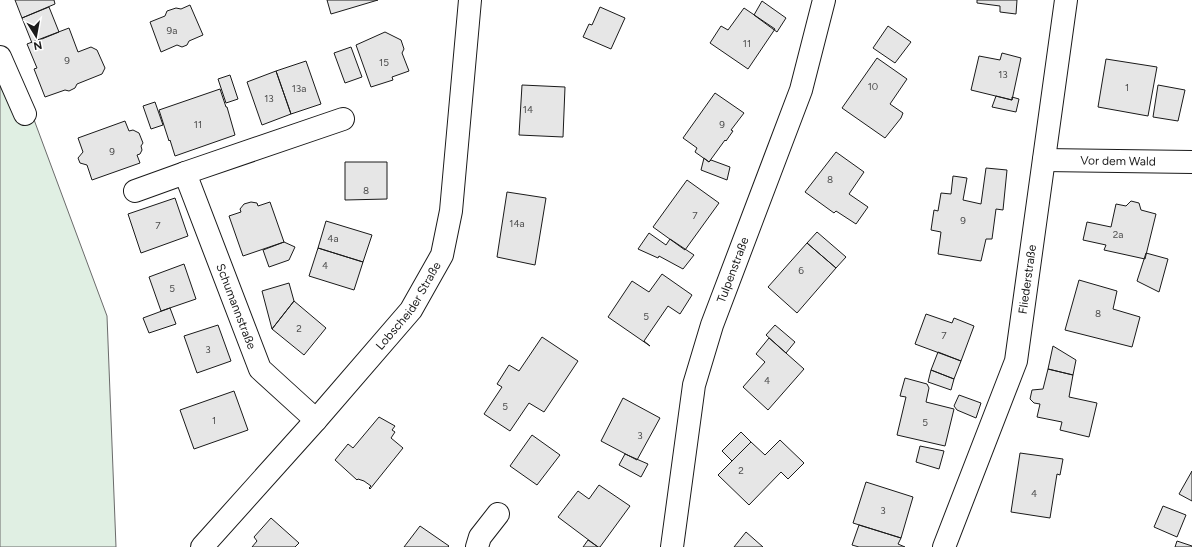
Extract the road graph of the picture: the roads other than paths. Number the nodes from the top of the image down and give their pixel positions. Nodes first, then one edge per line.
1 (470, 0) edge
2 (824, 0) edge
3 (1066, 0) edge
4 (0, 57) edge
5 (25, 114) dead end
6 (343, 119) dead end
7 (1044, 160) junction
8 (1192, 162) edge
9 (185, 173) junction
10 (135, 190) dead end
11 (316, 420) junction
12 (498, 514) dead end
13 (202, 547) edge
14 (477, 547) edge
15 (672, 547) edge
16 (944, 547) edge

1 - 11 street, Lobscheider Straße
2 - 15 street, Tulpenstraße
3 - 7 street, Fliederstraße
4 - 5 street
6 - 9 street
7 - 8 street, Vor dem Wald
7 - 16 street, Fliederstraße
9 - 10 street
9 - 11 street, Schumannstraße
11 - 13 street, Lobscheider Straße
12 - 14 street

